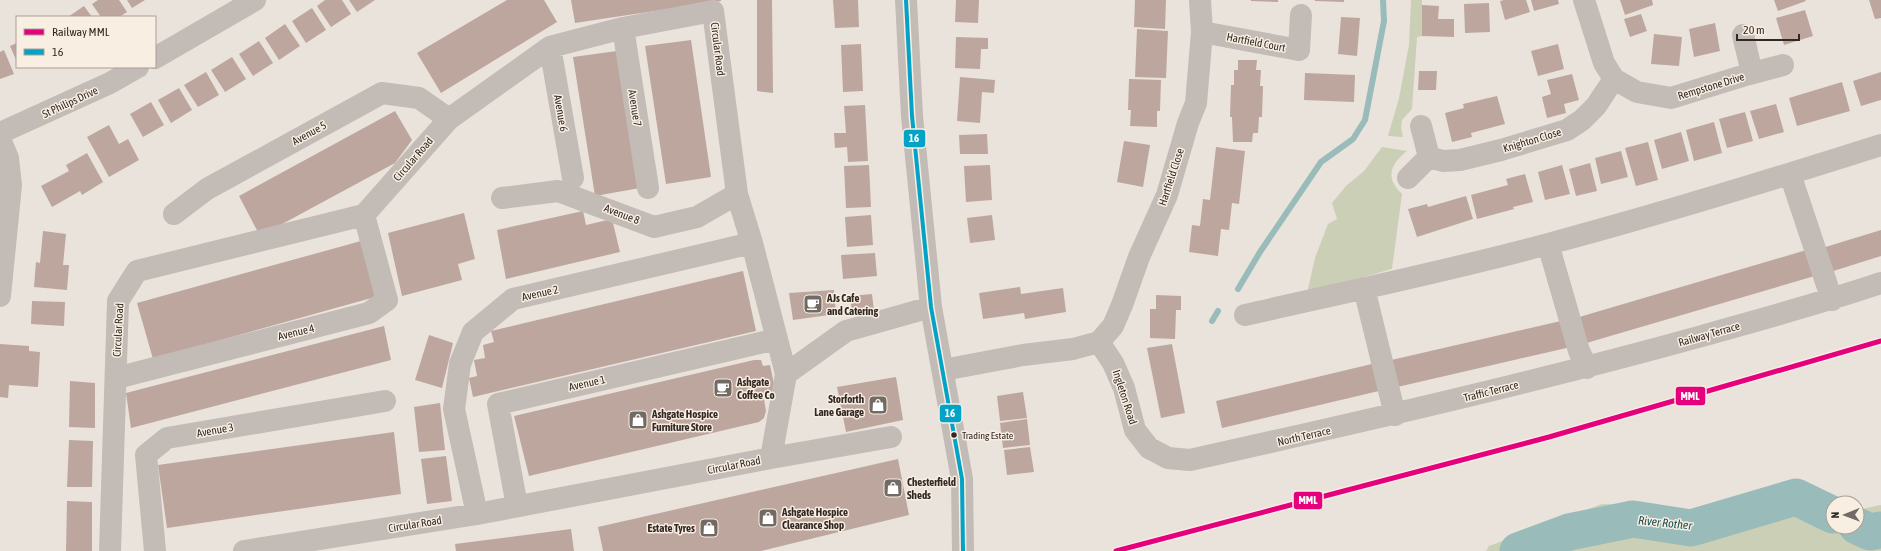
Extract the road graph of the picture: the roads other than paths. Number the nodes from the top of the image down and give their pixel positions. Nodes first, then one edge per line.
1 (255, 0) edge
2 (906, 0) edge
3 (1200, 0) edge
4 (1584, 0) edge
5 (1301, 15) dead end
6 (623, 28) junction
7 (1202, 32) junction
8 (1743, 35) dead end
9 (550, 47) junction
10 (156, 57) edge
11 (1783, 65) dead end
12 (136, 68) edge
13 (1752, 73) junction
14 (1614, 79) junction
15 (448, 119) junction
16 (1421, 126) dead end
17 (0, 134) edge
18 (0, 139) edge
19 (1881, 145) edge
20 (1429, 157) junction
21 (1790, 174) junction
22 (573, 178) dead end
23 (1408, 178) dead end
24 (648, 188) dead end
25 (737, 194) junction
26 (502, 198) dead end
27 (174, 214) dead end
28 (364, 215) junction
29 (752, 244) junction
30 (1548, 244) junction
31 (1, 282) edge
32 (1881, 283) edge
33 (1364, 288) junction
34 (1832, 300) junction
35 (931, 308) junction
36 (1245, 315) dead end
37 (777, 339) junction
38 (1099, 342) junction
39 (1587, 368) junction
40 (943, 370) junction
41 (786, 374) junction
42 (116, 378) junction
43 (385, 401) dead end
44 (1395, 415) junction
45 (890, 436) dead end
46 (1213, 455) joint
47 (771, 458) junction
48 (517, 506) junction
49 (477, 514) junction
50 (110, 551) edge
51 (155, 551) edge
52 (244, 551) edge
53 (963, 551) edge

1 - 10 street
2 - 35 street
3 - 7 street, Hartfield Close
4 - 14 street
5 - 7 street, Hartfield Court
6 - 9 street, Circular Road
6 - 24 street, Avenue 7
6 - 25 street, Circular Road
7 - 38 street, Hartfield Close
8 - 13 street, Rempstone Drive
9 - 15 street, Circular Road
9 - 22 street, Avenue 6
11 - 13 street, Rempstone Drive
12 - 17 street, St Philips Drive
13 - 14 street, Rempstone Drive
14 - 20 street, Knighton Close
15 - 27 street, Avenue 5
15 - 28 street, Circular Road
16 - 20 street
18 - 31 street
19 - 21 street
20 - 23 street
21 - 30 street
21 - 34 street
25 - 26 street, Avenue 8
25 - 29 street, Circular Road
28 - 42 street, Circular Road
28 - 42 street, Avenue 4
29 - 37 street, Circular Road
29 - 49 street, Avenue 2
30 - 33 street
30 - 39 street
32 - 34 street, Railway Terrace
33 - 36 street
33 - 44 street
34 - 39 street, Railway Terrace
35 - 40 street
35 - 41 street
37 - 41 street, Circular Road
37 - 48 street, Avenue 1
38 - 40 street
38 - 46 street, Ingleton Road
39 - 44 street, Traffic Terrace
40 - 53 street
41 - 47 street, Circular Road
42 - 50 street, Circular Road
43 - 51 street, Avenue 3
44 - 46 street, North Terrace
45 - 47 street
47 - 48 street, Circular Road
48 - 49 street, Circular Road
49 - 52 street, Circular Road

